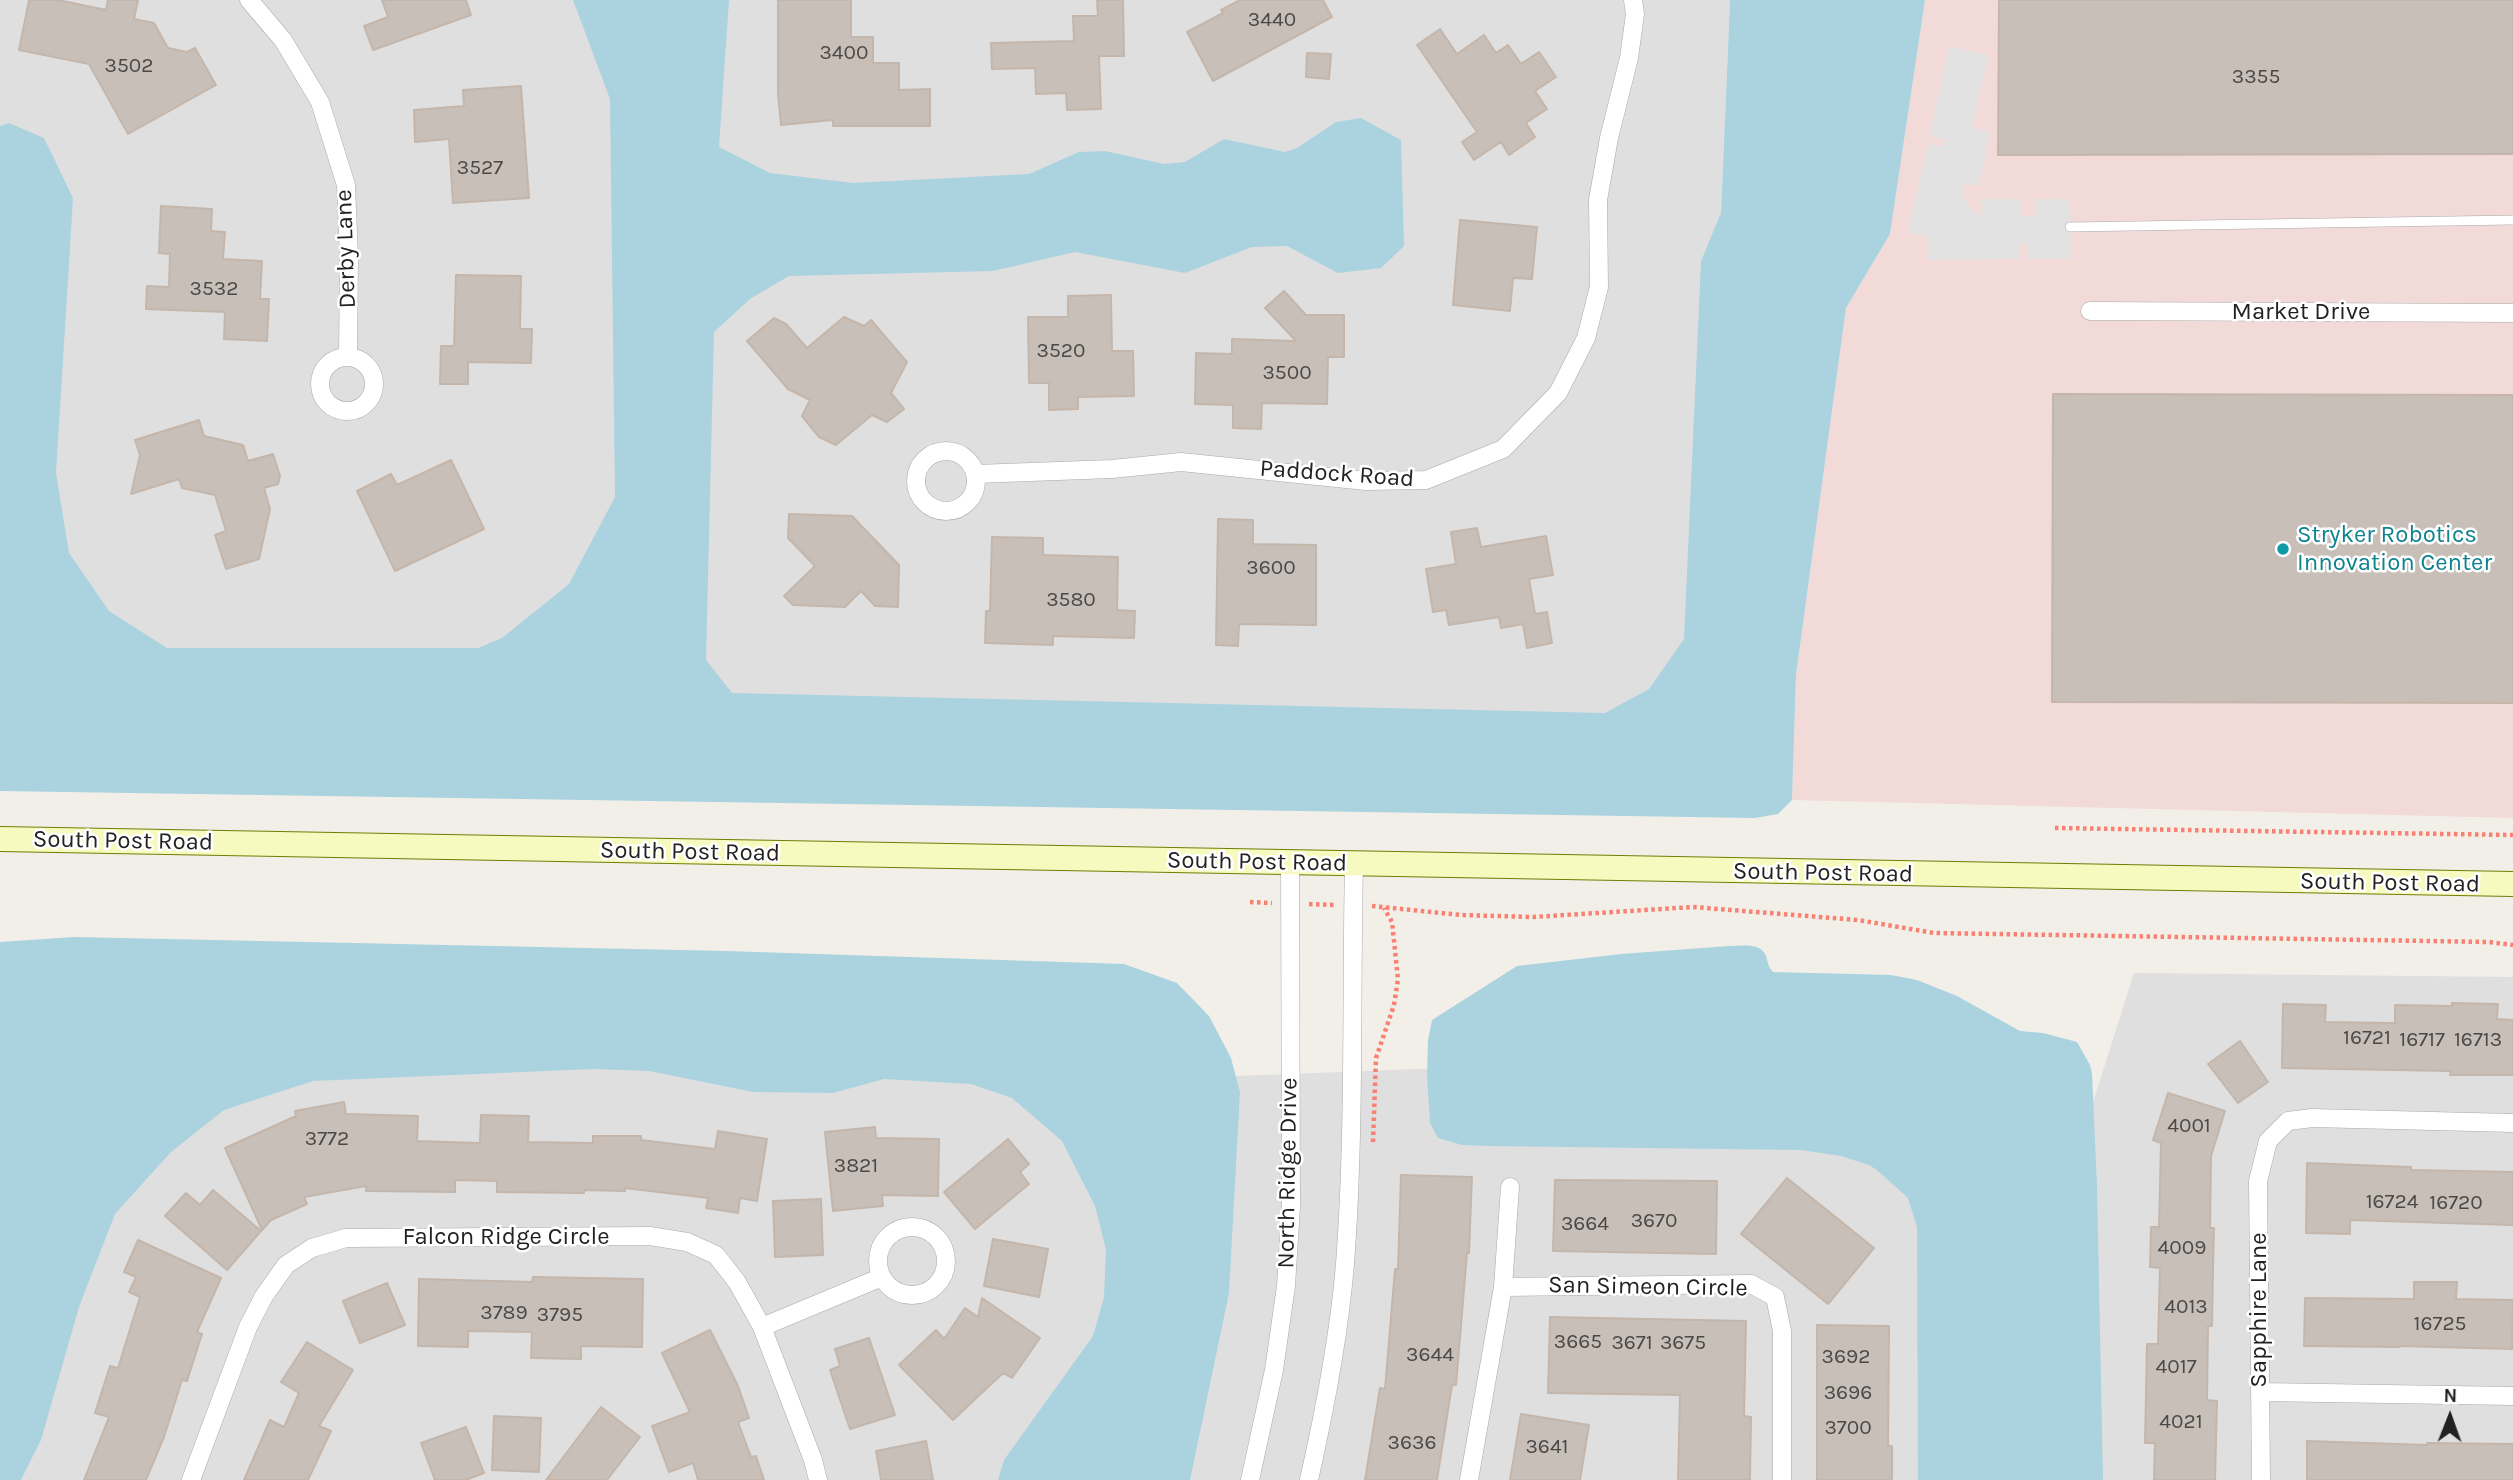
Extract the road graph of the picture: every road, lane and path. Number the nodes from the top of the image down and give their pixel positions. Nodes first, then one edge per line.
1 (249, 0) edge
2 (1633, 0) edge
3 (2513, 220) edge
4 (2070, 227) dead end
5 (2090, 311) dead end
6 (2513, 313) edge
7 (348, 357) dead end
8 (976, 474) dead end
9 (2055, 828) dead end
10 (2513, 835) edge
11 (0, 839) edge
12 (1290, 863) junction
13 (1354, 864) junction
14 (2513, 884) edge
15 (1250, 902) dead end
16 (1290, 903) junction
17 (1353, 906) junction
18 (2513, 945) edge
19 (2513, 1123) edge
20 (1510, 1187) dead end
21 (882, 1277) dead end
22 (1503, 1287) junction
23 (762, 1327) junction
24 (2260, 1392) junction
25 (2513, 1396) edge
26 (191, 1480) edge
27 (818, 1480) edge
28 (1250, 1480) edge
29 (1309, 1480) edge
30 (1469, 1480) edge
31 (1782, 1480) edge
32 (2260, 1480) edge

1 - 7 street, Derby Lane
2 - 8 street, Paddock Road
3 - 4 lane
5 - 6 street, Market Drive
9 - 10 path
11 - 12 street, South Post Road
12 - 13 street, South Post Road
12 - 16 street, North Ridge Drive
13 - 14 street, South Post Road
13 - 17 street
15 - 16 path
16 - 17 path
16 - 28 street, North Ridge Drive
17 - 18 path
17 - 29 street
19 - 24 street, Sapphire Lane
20 - 22 street
21 - 23 street
22 - 30 street
22 - 31 street, San Simeon Circle
23 - 26 street, Falcon Ridge Circle
23 - 27 street, Falcon Ridge Circle
24 - 25 street
24 - 32 street, Sapphire Lane

